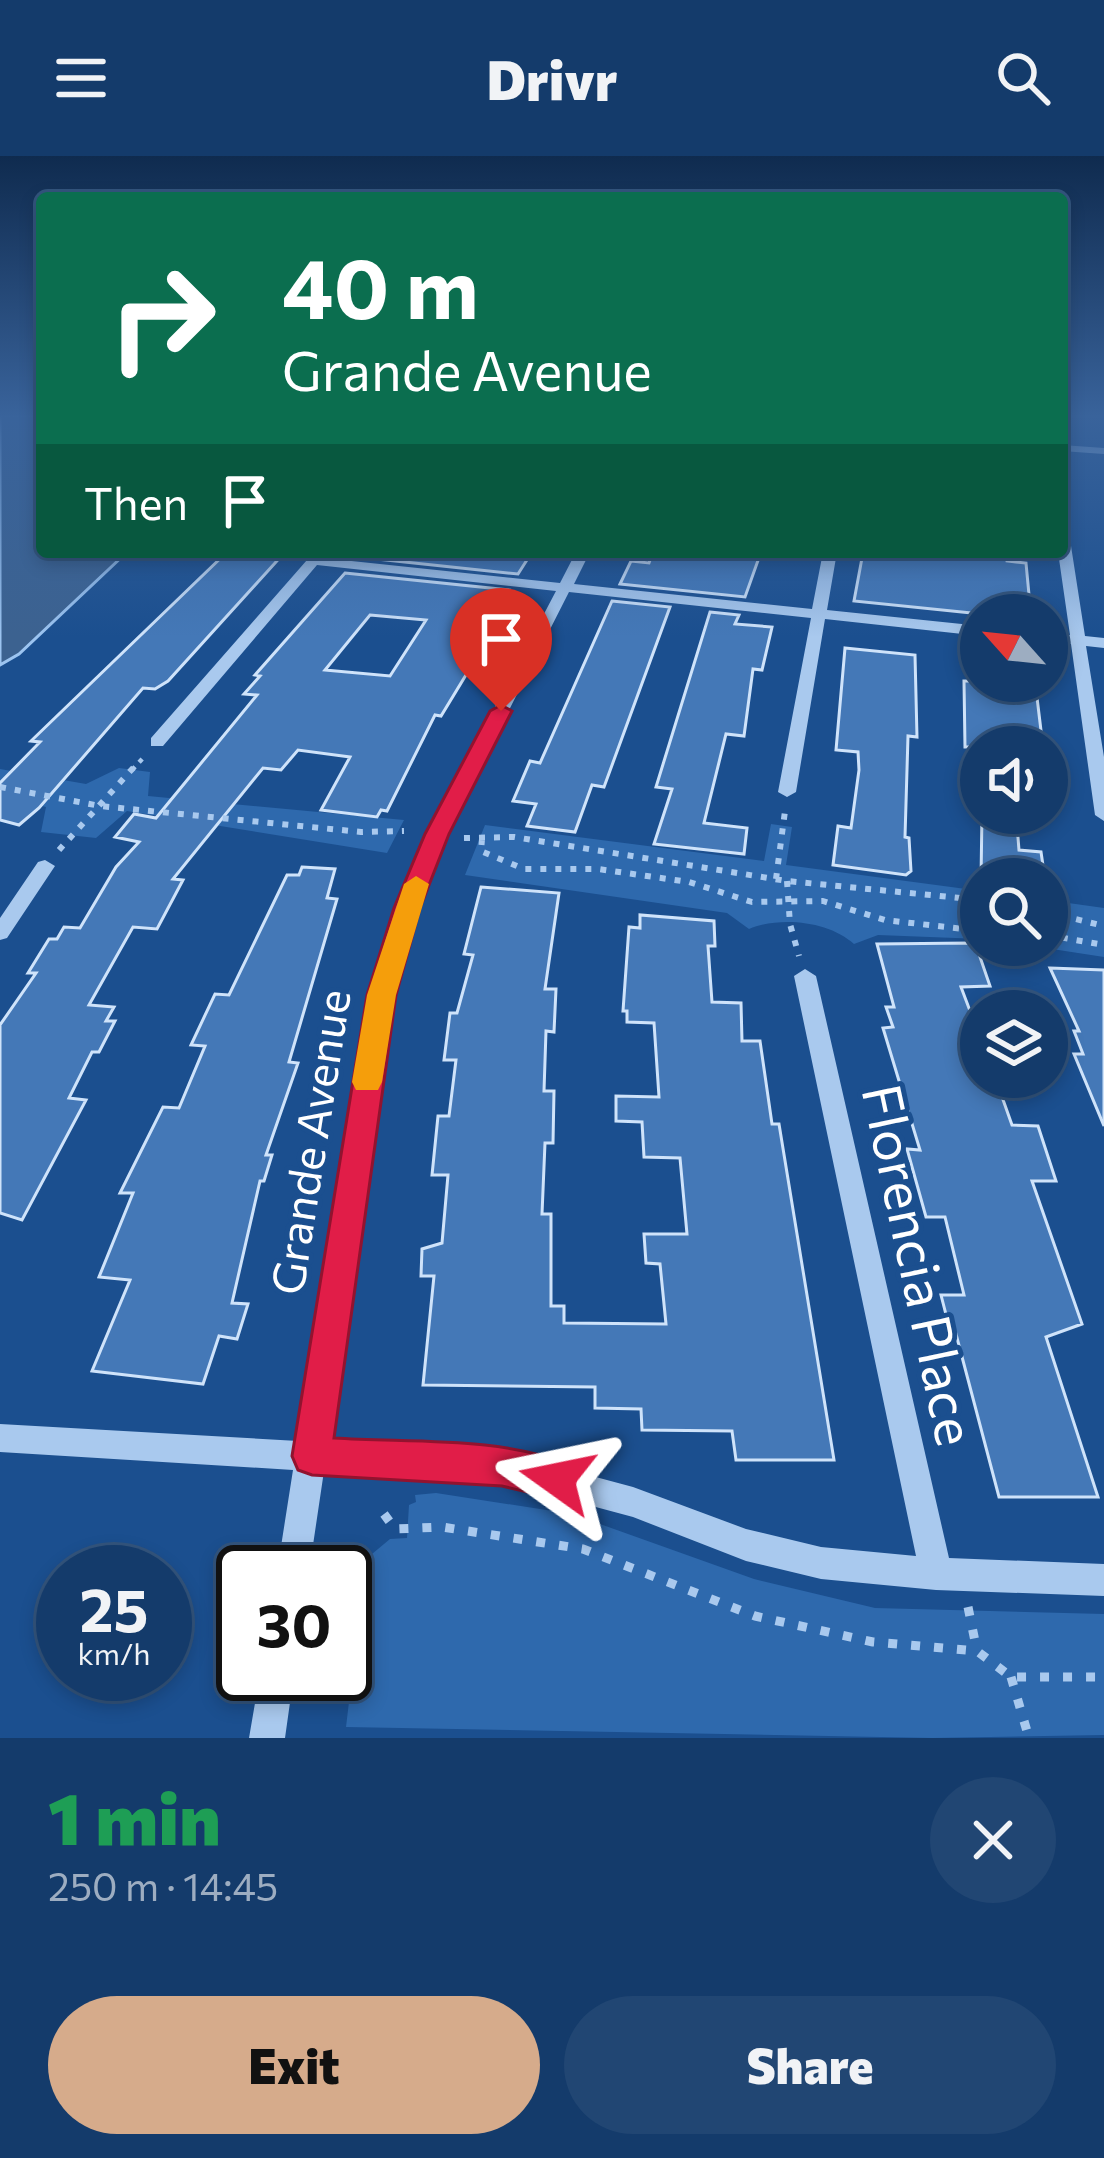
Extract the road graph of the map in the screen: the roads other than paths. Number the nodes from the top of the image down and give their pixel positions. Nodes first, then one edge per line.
1 (316, 558) edge
2 (333, 558) edge
3 (580, 558) edge
4 (829, 558) edge
5 (1066, 558) edge
6 (565, 589) junction
7 (820, 614) junction
8 (960, 629) edge
9 (1068, 639) edge
10 (1079, 640) junction
11 (1104, 643) edge
12 (157, 742) road end
13 (787, 792) road end
14 (1104, 814) edge
15 (45, 866) road end
16 (0, 933) edge
17 (806, 976) road end
18 (0, 1438) edge
19 (312, 1456) junction
20 (297, 1545) edge
21 (949, 1575) junction
22 (1104, 1580) edge
23 (273, 1701) edge
24 (267, 1738) edge

1 - 12 street
2 - 6 street
3 - 6 street, Grande Avenue
4 - 7 street
5 - 10 street
6 - 7 street
6 - 19 street, Grande Avenue
7 - 8 street
7 - 13 street
9 - 10 street
10 - 11 street
10 - 14 street
15 - 16 street
17 - 21 street, Florencia Place
18 - 19 street
19 - 20 street, Grande Avenue
19 - 21 street
21 - 22 street
23 - 24 street

